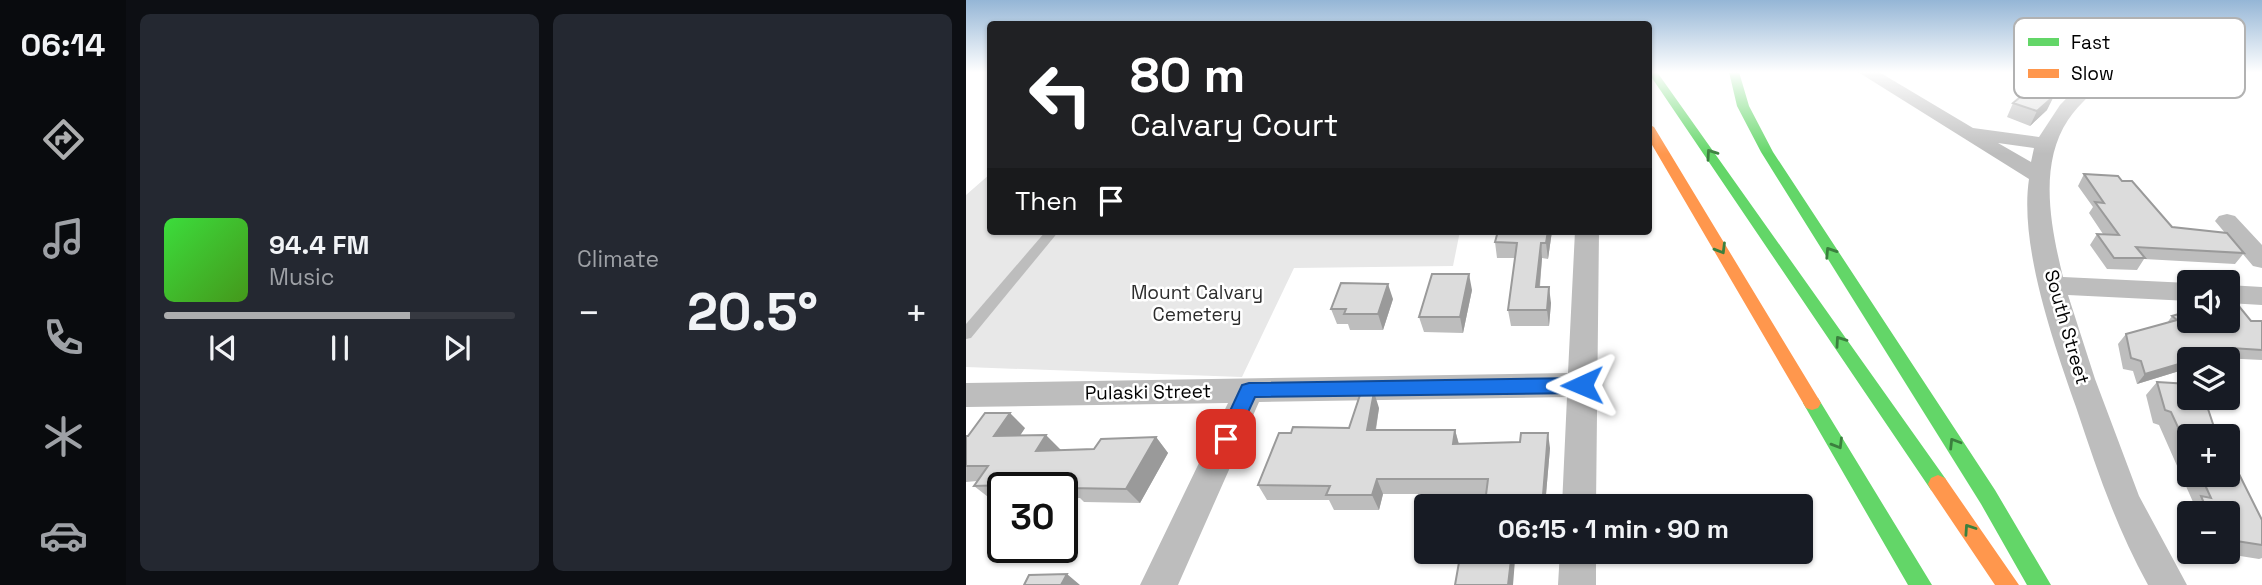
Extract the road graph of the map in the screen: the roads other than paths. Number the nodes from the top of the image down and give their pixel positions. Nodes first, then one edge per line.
1 (1671, 99) edge
2 (1741, 99) edge
3 (1911, 99) edge
4 (2076, 99) edge
5 (1962, 131) junction
6 (1652, 134) edge
7 (2046, 144) junction
8 (2039, 176) junction
9 (2227, 221) dead end
10 (1050, 235) edge
11 (1587, 235) edge
12 (2262, 260) edge
13 (2053, 285) junction
14 (2177, 291) edge
15 (2240, 295) edge
16 (2262, 296) edge
17 (966, 334) edge
18 (1582, 385) junction
19 (1249, 390) junction
20 (966, 395) edge
21 (1579, 494) edge
22 (1578, 564) edge
23 (1160, 585) edge
24 (1577, 585) edge
25 (1922, 585) edge
26 (2007, 585) edge
27 (2039, 585) edge
28 (2168, 585) edge

26 -> 1 highway
27 -> 2 highway
3 - 5 street
4 - 7 street, South Street
5 - 7 street
5 - 8 street
6 -> 25 highway
7 - 8 street, South Street
8 - 13 street, South Street
9 - 12 street
10 - 17 lane
11 - 18 street
13 - 14 street
13 - 28 street, South Street
15 - 16 street
18 - 19 street, Pulaski Street
18 - 21 street
19 - 20 street, Pulaski Street
19 - 23 street
22 - 24 street

